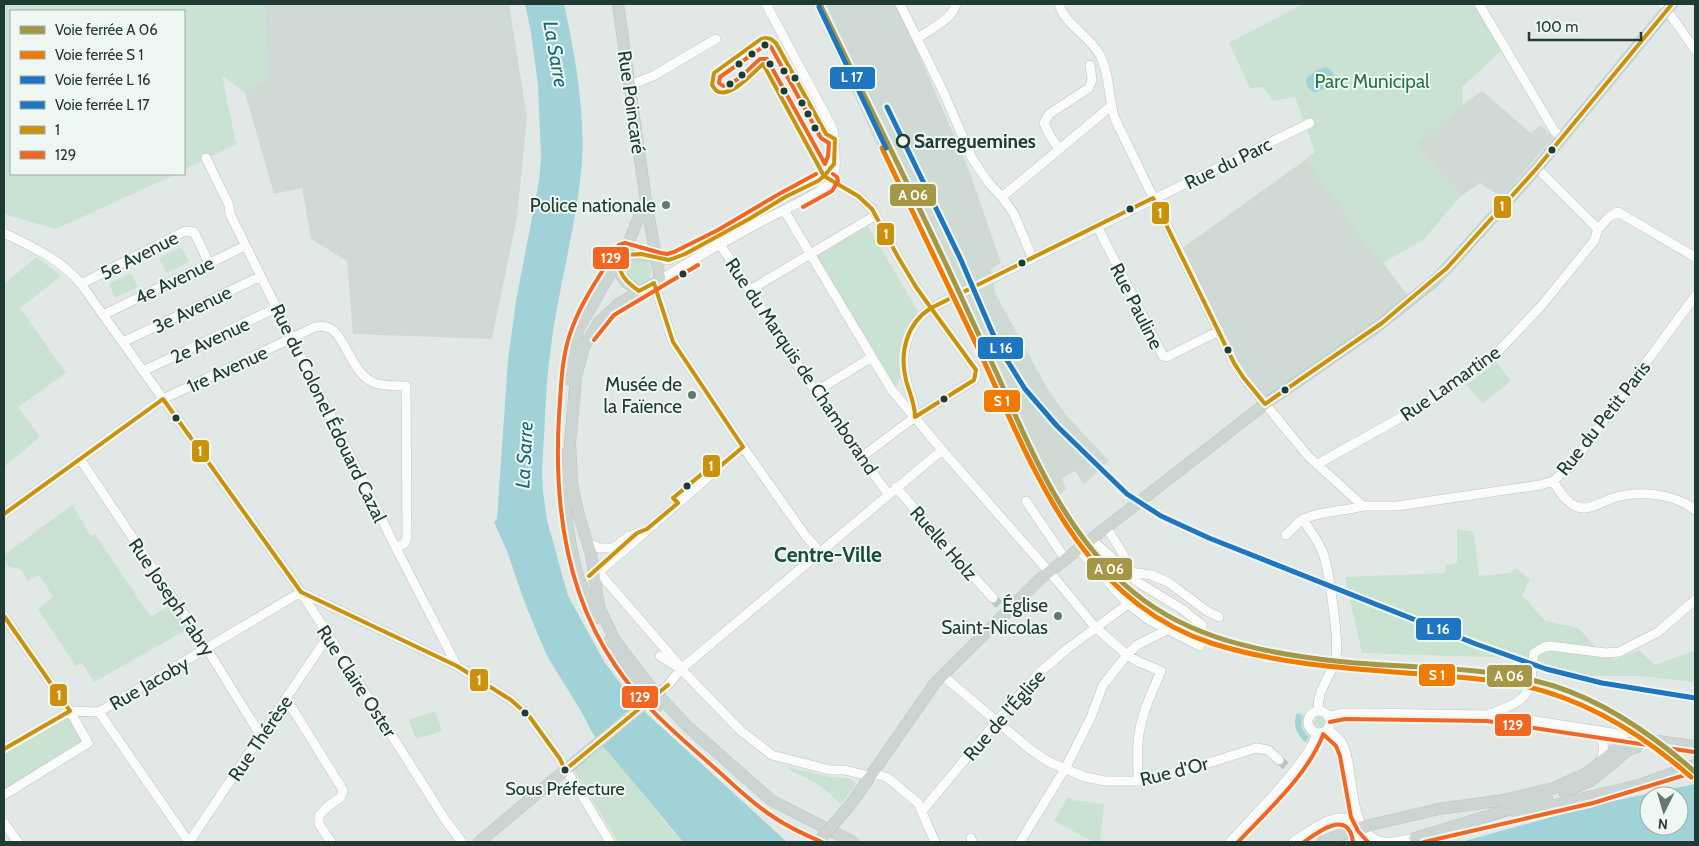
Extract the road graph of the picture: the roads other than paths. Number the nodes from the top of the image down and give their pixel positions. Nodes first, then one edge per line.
1 (618, 4) edge
2 (766, 4) edge
3 (900, 4) edge
4 (956, 4) edge
5 (1059, 4) edge
6 (1479, 4) edge
7 (1667, 6) edge
8 (918, 38) junction
9 (716, 39) dead end
10 (1695, 50) edge
11 (1090, 64) dead end
12 (630, 85) junction
13 (1111, 106) junction
14 (1310, 123) dead end
15 (1563, 137) junction
16 (1059, 149) junction
17 (206, 158) dead end
18 (834, 164) junction
19 (1537, 168) junction
20 (832, 181) junction
21 (1002, 197) junction
22 (1153, 198) junction
23 (646, 201) junction
24 (771, 207) junction
25 (784, 210) junction
26 (876, 215) junction
27 (1097, 226) junction
28 (1598, 229) junction
29 (4, 233) edge
30 (718, 241) junction
31 (245, 246) junction
32 (811, 254) junction
33 (1032, 257) junction
34 (1695, 257) edge
35 (656, 258) junction
36 (622, 260) junction
37 (210, 263) junction
38 (261, 276) junction
39 (657, 281) junction
40 (82, 284) junction
41 (750, 290) junction
42 (639, 291) junction
43 (1695, 296) edge
44 (276, 308) junction
45 (103, 315) junction
46 (1219, 331) junction
47 (291, 339) junction
48 (123, 342) junction
49 (872, 357) junction
50 (143, 371) junction
51 (815, 392) junction
52 (163, 399) junction
53 (1266, 404) junction
54 (915, 418) junction
55 (743, 447) junction
56 (942, 450) junction
57 (860, 458) junction
58 (80, 459) junction
59 (1317, 466) junction
60 (1554, 481) junction
61 (896, 488) junction
62 (888, 494) junction
63 (1026, 501) dead end
64 (1363, 506) junction
65 (1695, 510) edge
66 (4, 514) edge
67 (1303, 519) junction
68 (1107, 528) junction
69 (647, 529) junction
70 (637, 533) junction
71 (1286, 535) dead end
72 (588, 542) junction
73 (1086, 544) junction
74 (396, 548) junction
75 (820, 553) junction
76 (1066, 560) junction
77 (1049, 572) junction
78 (1129, 572) junction
79 (595, 573) junction
80 (301, 592) junction
81 (993, 598) tunnel mouth
82 (1695, 600) edge
83 (1128, 604) junction
84 (4, 616) edge
85 (1219, 617) dead end
86 (1202, 625) dead end
87 (1095, 628) junction
88 (1167, 630) junction
89 (330, 639) junction
90 (1200, 646) dead end
91 (207, 649) junction
92 (1127, 655) junction
93 (660, 656) dead end
94 (457, 666) junction
95 (682, 669) junction
96 (942, 676) junction
97 (664, 687) joint
98 (285, 702) junction
99 (70, 711) junction
100 (1318, 711) junction
101 (99, 712) junction
102 (1487, 715) junction
103 (1328, 716) junction
104 (997, 721) junction
105 (1589, 729) junction
106 (1327, 730) junction
107 (1317, 733) junction
108 (261, 736) junction
109 (1664, 742) junction
110 (1695, 746) edge
111 (4, 749) edge
112 (1695, 752) edge
113 (1280, 760) tunnel mouth
114 (1601, 762) junction
115 (1695, 766) edge
116 (1065, 769) junction
117 (565, 770) junction
118 (872, 775) junction
119 (1138, 781) junction
120 (4, 795) edge
121 (1354, 802) junction
122 (922, 811) junction
123 (1348, 818) junction
124 (4, 823) edge
125 (1409, 840) edge
126 (1231, 841) edge
127 (18, 842) edge
128 (331, 842) edge
129 (462, 842) edge
130 (479, 842) edge
131 (610, 842) edge
132 (818, 842) edge
133 (837, 842) edge
134 (853, 842) edge
135 (935, 842) edge
136 (1020, 842) edge
137 (1293, 842) edge
138 (1322, 842) edge
139 (1358, 842) edge

1 - 12 main road, Rue Poincaré
2 - 18 street
3 - 8 street
4 - 8 street
5 - 13 street
6 - 15 street
7 - 10 street
7 - 15 main road
8 - 21 street
9 - 12 street
11 - 16 street
12 - 23 main road, Rue Poincaré
13 - 16 street
13 - 22 street
14 - 22 street, Rue du Parc
15 - 19 main road
16 - 21 street
17 - 31 street, Rue du Colonel Édouard Cazal
18 - 20 street
18 - 24 street
19 - 28 street
19 - 53 main road
20 - 25 street
20 - 26 street
21 - 33 street
22 - 27 street, Rue du Parc
22 - 46 street
23 - 35 main road, Rue Poincaré
23 - 36 main road, Rue Poincaré
24 - 25 street
24 - 30 street
25 - 30 street
25 - 32 street
26 - 32 street
26 - 54 street
27 - 33 street, Rue du Parc
27 - 46 street, Rue Pauline
28 - 34 street
28 - 59 street, Rue Lamartine
29 - 40 street, Rue Claire Oster
30 - 35 street
30 - 39 street
30 - 41 street, Rue du Marquis de Chamborand
31 - 37 street, 4e Avenue
31 - 38 street, Rue du Colonel Édouard Cazal
32 - 41 street
32 - 49 street
33 - 54 street, Rue du Parc, bridge
35 - 36 main road
35 - 39 main road
36 - 42 main road
36 - 133 main road, Rue Poincaré
37 - 40 street, 5e Avenue
37 - 45 street, 4e Avenue
38 - 44 street, Rue du Colonel Édouard Cazal
38 - 48 street, 3e Avenue
39 - 42 main road
39 - 55 street
40 - 45 street, Rue Claire Oster
41 - 51 street, Rue du Marquis de Chamborand
42 - 72 main road
43 - 60 street, Rue du Petit Paris
44 - 47 street, Rue du Colonel Édouard Cazal
44 - 50 street, 2e Avenue
45 - 48 street, Rue Claire Oster
46 - 53 street
47 - 52 street, 1re Avenue
47 - 74 street, Rue du Colonel Édouard Cazal
47 - 74 street, 1re Avenue
48 - 50 street, Rue Claire Oster
49 - 51 street
49 - 54 street
50 - 52 street, Rue Claire Oster
51 - 57 street, Rue du Marquis de Chamborand
52 - 58 street, 1re Avenue
52 - 80 street, Rue Claire Oster
53 - 59 street
53 - 68 main road
54 - 56 street
54 - 57 street
55 - 69 street
55 - 75 street
56 - 61 street
56 - 77 street
57 - 62 street, Rue du Marquis de Chamborand
58 - 66 street, 1re Avenue
58 - 91 street, Rue Joseph Fabry
59 - 64 street
60 - 64 street, Rue du Petit Paris
60 - 65 street
61 - 62 street
61 - 81 street, Ruelle Holz
62 - 75 street
63 - 76 street
64 - 67 street, Rue du Petit Paris
67 - 71 street, Rue du Petit Paris
67 - 100 street
68 - 73 main road
68 - 78 street
69 - 70 street
69 - 79 street
70 - 72 street
70 - 79 street
72 - 79 main road
73 - 76 main road
73 - 78 street
73 - 83 street
74 - 94 street, Rue du Colonel Édouard Cazal
75 - 95 street
76 - 77 main road
77 - 87 street
77 - 96 main road
78 - 85 street
78 - 86 street
79 - 95 street
79 - 134 main road
80 - 89 street, Rue Claire Oster
80 - 91 street, Rue Jacoby
80 - 94 street
82 - 102 street
83 - 87 street, Rue de l'Église
83 - 88 street
84 - 99 street
87 - 92 street
87 - 104 street, Rue de l'Église
88 - 90 street
88 - 92 street
89 - 98 street, Rue Thérèse
89 - 129 street, Rue Claire Oster
91 - 101 street, Rue Jacoby
91 - 108 street, Rue Joseph Fabry
92 - 116 street
92 - 119 street
93 - 95 street
94 - 117 street
95 - 97 street
95 - 118 street
96 - 104 street, Rue d'Or
96 - 118 main road
97 - 117 main road, bridge
98 - 108 street, Rue Thérèse
98 - 128 street
99 - 101 street, Rue Jacoby
99 - 111 street
99 - 120 street
100 - 103 street
100 - 107 street
101 - 108 street, Rue Thérèse
102 - 103 street
102 - 105 street
103 - 106 street
104 - 116 street, Rue d'Or
104 - 122 street, Rue de l'Église
105 - 109 street
105 - 114 street
106 - 107 street
106 - 121 street
107 - 126 street
109 - 110 main road
109 - 114 main road
112 - 125 main road
113 - 119 street, Rue d'Or
114 - 138 main road, bridge
115 - 125 main road
116 - 119 street, Rue d'Or
116 - 136 street
117 - 130 main road
117 - 131 street
118 - 122 street
118 - 132 main road, bridge
121 - 123 street
121 - 125 street
122 - 135 street
123 - 137 street
123 - 139 street
124 - 127 street

